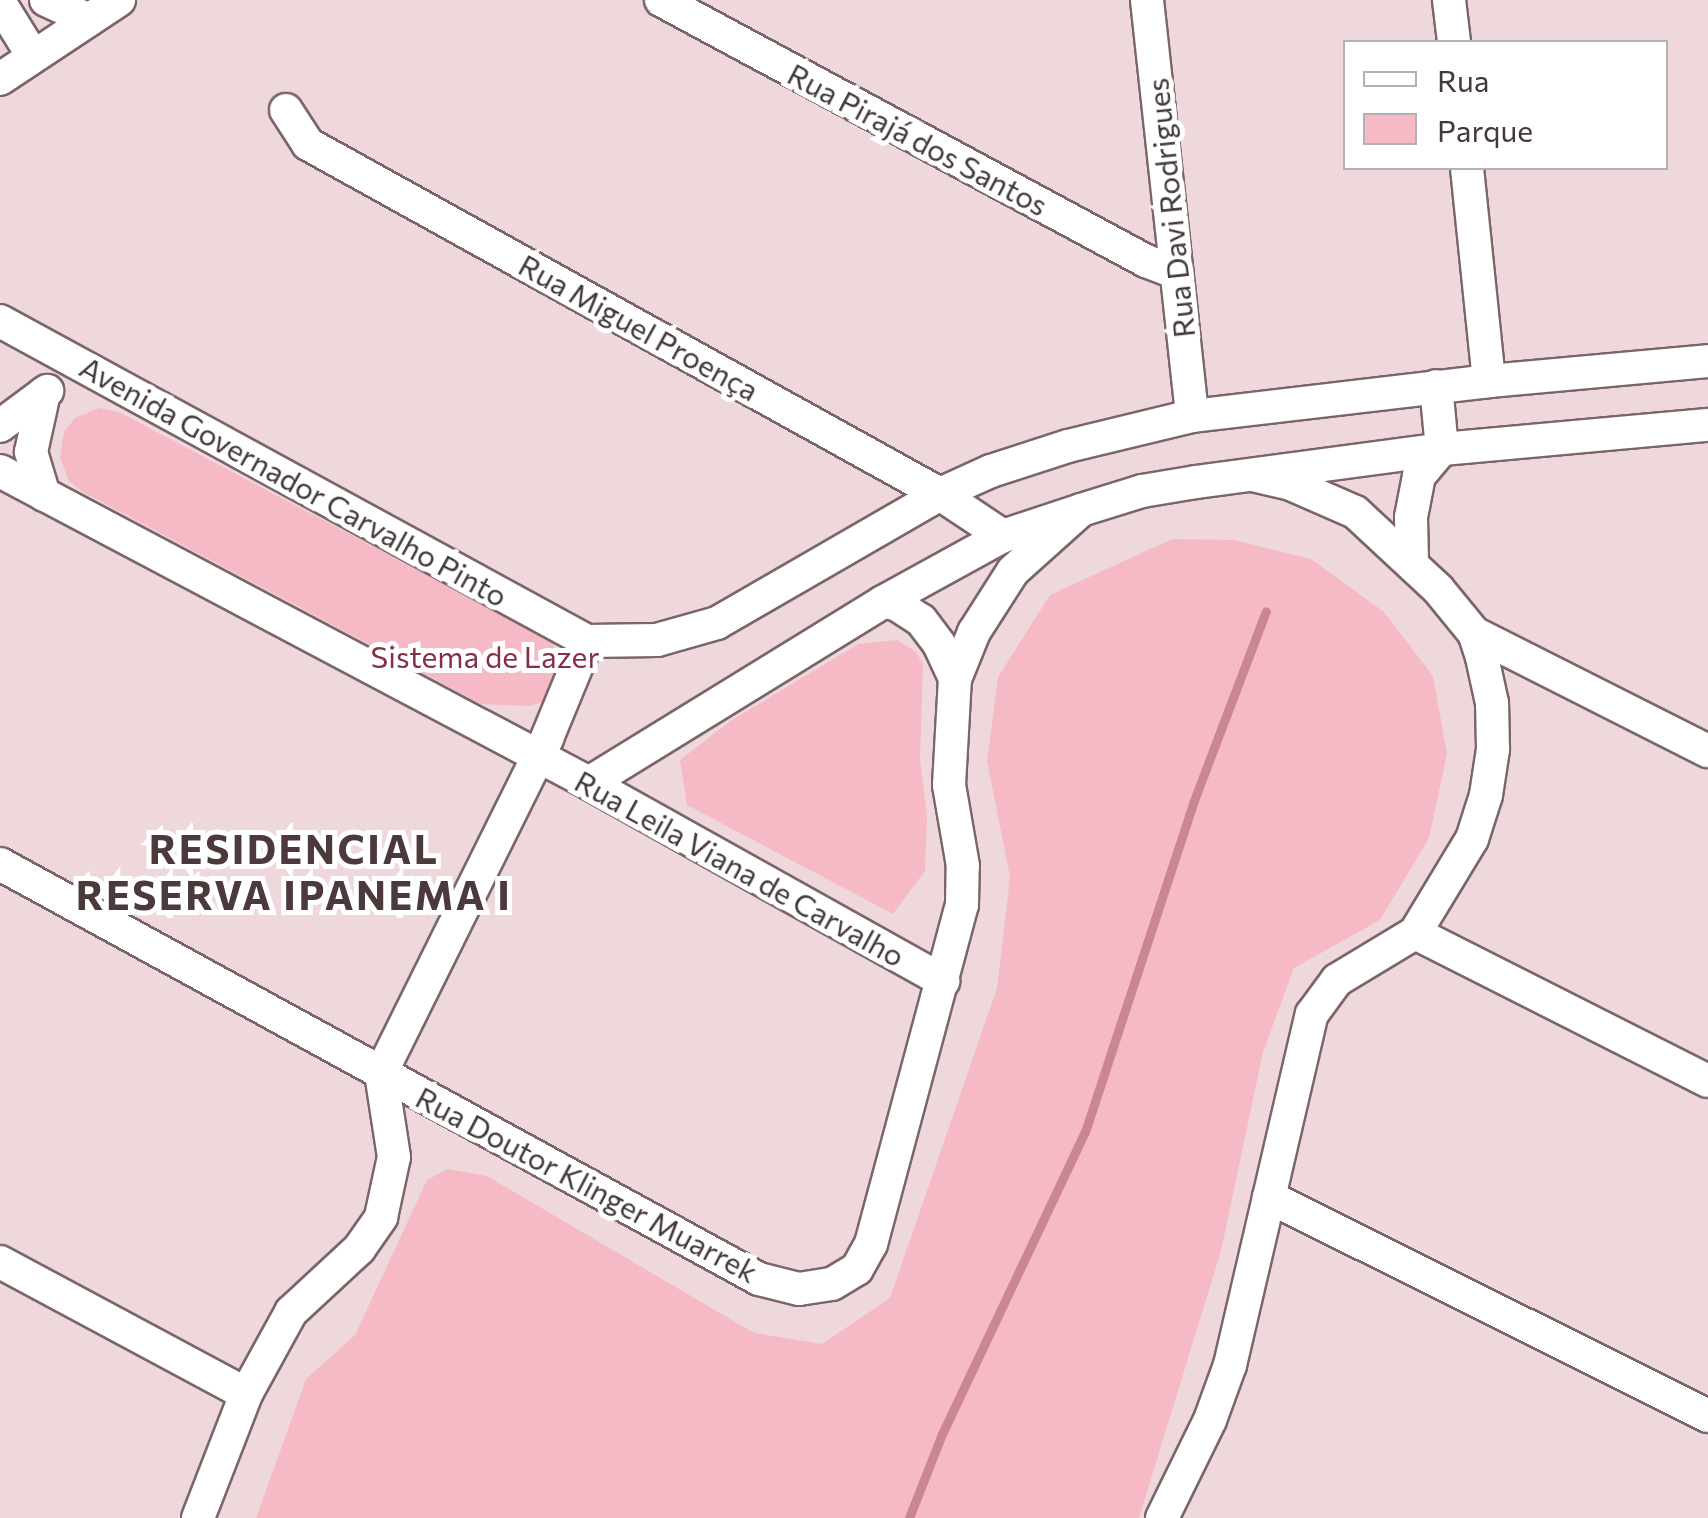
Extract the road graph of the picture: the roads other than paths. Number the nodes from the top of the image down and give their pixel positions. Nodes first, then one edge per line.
1 (46, 0) edge
2 (118, 0) edge
3 (661, 0) edge
4 (1147, 0) edge
5 (1450, 0) edge
6 (0, 4) edge
7 (89, 20) junction
8 (1454, 40) edge
9 (33, 56) junction
10 (0, 79) edge
11 (286, 110) dead end
12 (1467, 170) edge
13 (1177, 273) junction
14 (0, 321) edge
15 (1708, 361) edge
16 (83, 365) junction
17 (1489, 381) junction
18 (1436, 386) junction
19 (44, 394) junction
20 (1192, 416) junction
21 (1708, 425) edge
22 (0, 426) edge
23 (1442, 449) junction
24 (0, 472) edge
25 (1252, 475) junction
26 (940, 494) junction
27 (44, 495) junction
28 (1081, 510) junction
29 (1003, 536) junction
30 (1412, 562) junction
31 (883, 602) junction
32 (1474, 633) junction
33 (587, 641) junction
34 (956, 679) junction
35 (1708, 750) edge
36 (538, 756) junction
37 (590, 783) junction
38 (0, 864) edge
39 (1415, 933) junction
40 (943, 981) junction
41 (381, 1073) junction
42 (1708, 1082) edge
43 (1269, 1197) junction
44 (0, 1262) edge
45 (246, 1394) junction
46 (1708, 1416) edge
47 (198, 1518) edge
48 (1162, 1518) edge

1 - 7 street
2 - 7 street
3 - 13 street, Rua Pirajá dos Santos
4 - 13 street, Rua Davi Rodrigues
5 - 8 street
6 - 9 street
7 - 9 street
9 - 10 street
11 - 26 street, Rua Miguel Proença
12 - 17 street
13 - 20 street, Rua Davi Rodrigues
14 - 16 street, Avenida Governador Carvalho Pinto
15 - 17 street
16 - 19 street
16 - 33 street, Avenida Governador Carvalho Pinto
17 - 18 street
18 - 20 street
18 - 23 street
19 - 22 street
19 - 27 street
20 - 26 street
21 - 23 street
23 - 25 street
23 - 30 street
24 - 27 street
25 - 28 street
25 - 30 street
26 - 29 street, Rua Miguel Proença
26 - 33 street
27 - 36 street
28 - 29 street
28 - 34 street, Rua Doutor Klinger Muarrek
29 - 31 street
30 - 32 street
31 - 34 street
31 - 37 street
32 - 35 street
32 - 39 street
33 - 36 street
34 - 40 street, Rua Doutor Klinger Muarrek
36 - 37 street, Rua Leila Viana de Carvalho
36 - 41 street
37 - 40 street, Rua Leila Viana de Carvalho
38 - 41 street, Rua Doutor Klinger Muarrek
39 - 42 street
39 - 43 street
40 - 41 street, Rua Doutor Klinger Muarrek
41 - 45 street
43 - 46 street
43 - 48 street
44 - 45 street
45 - 47 street

